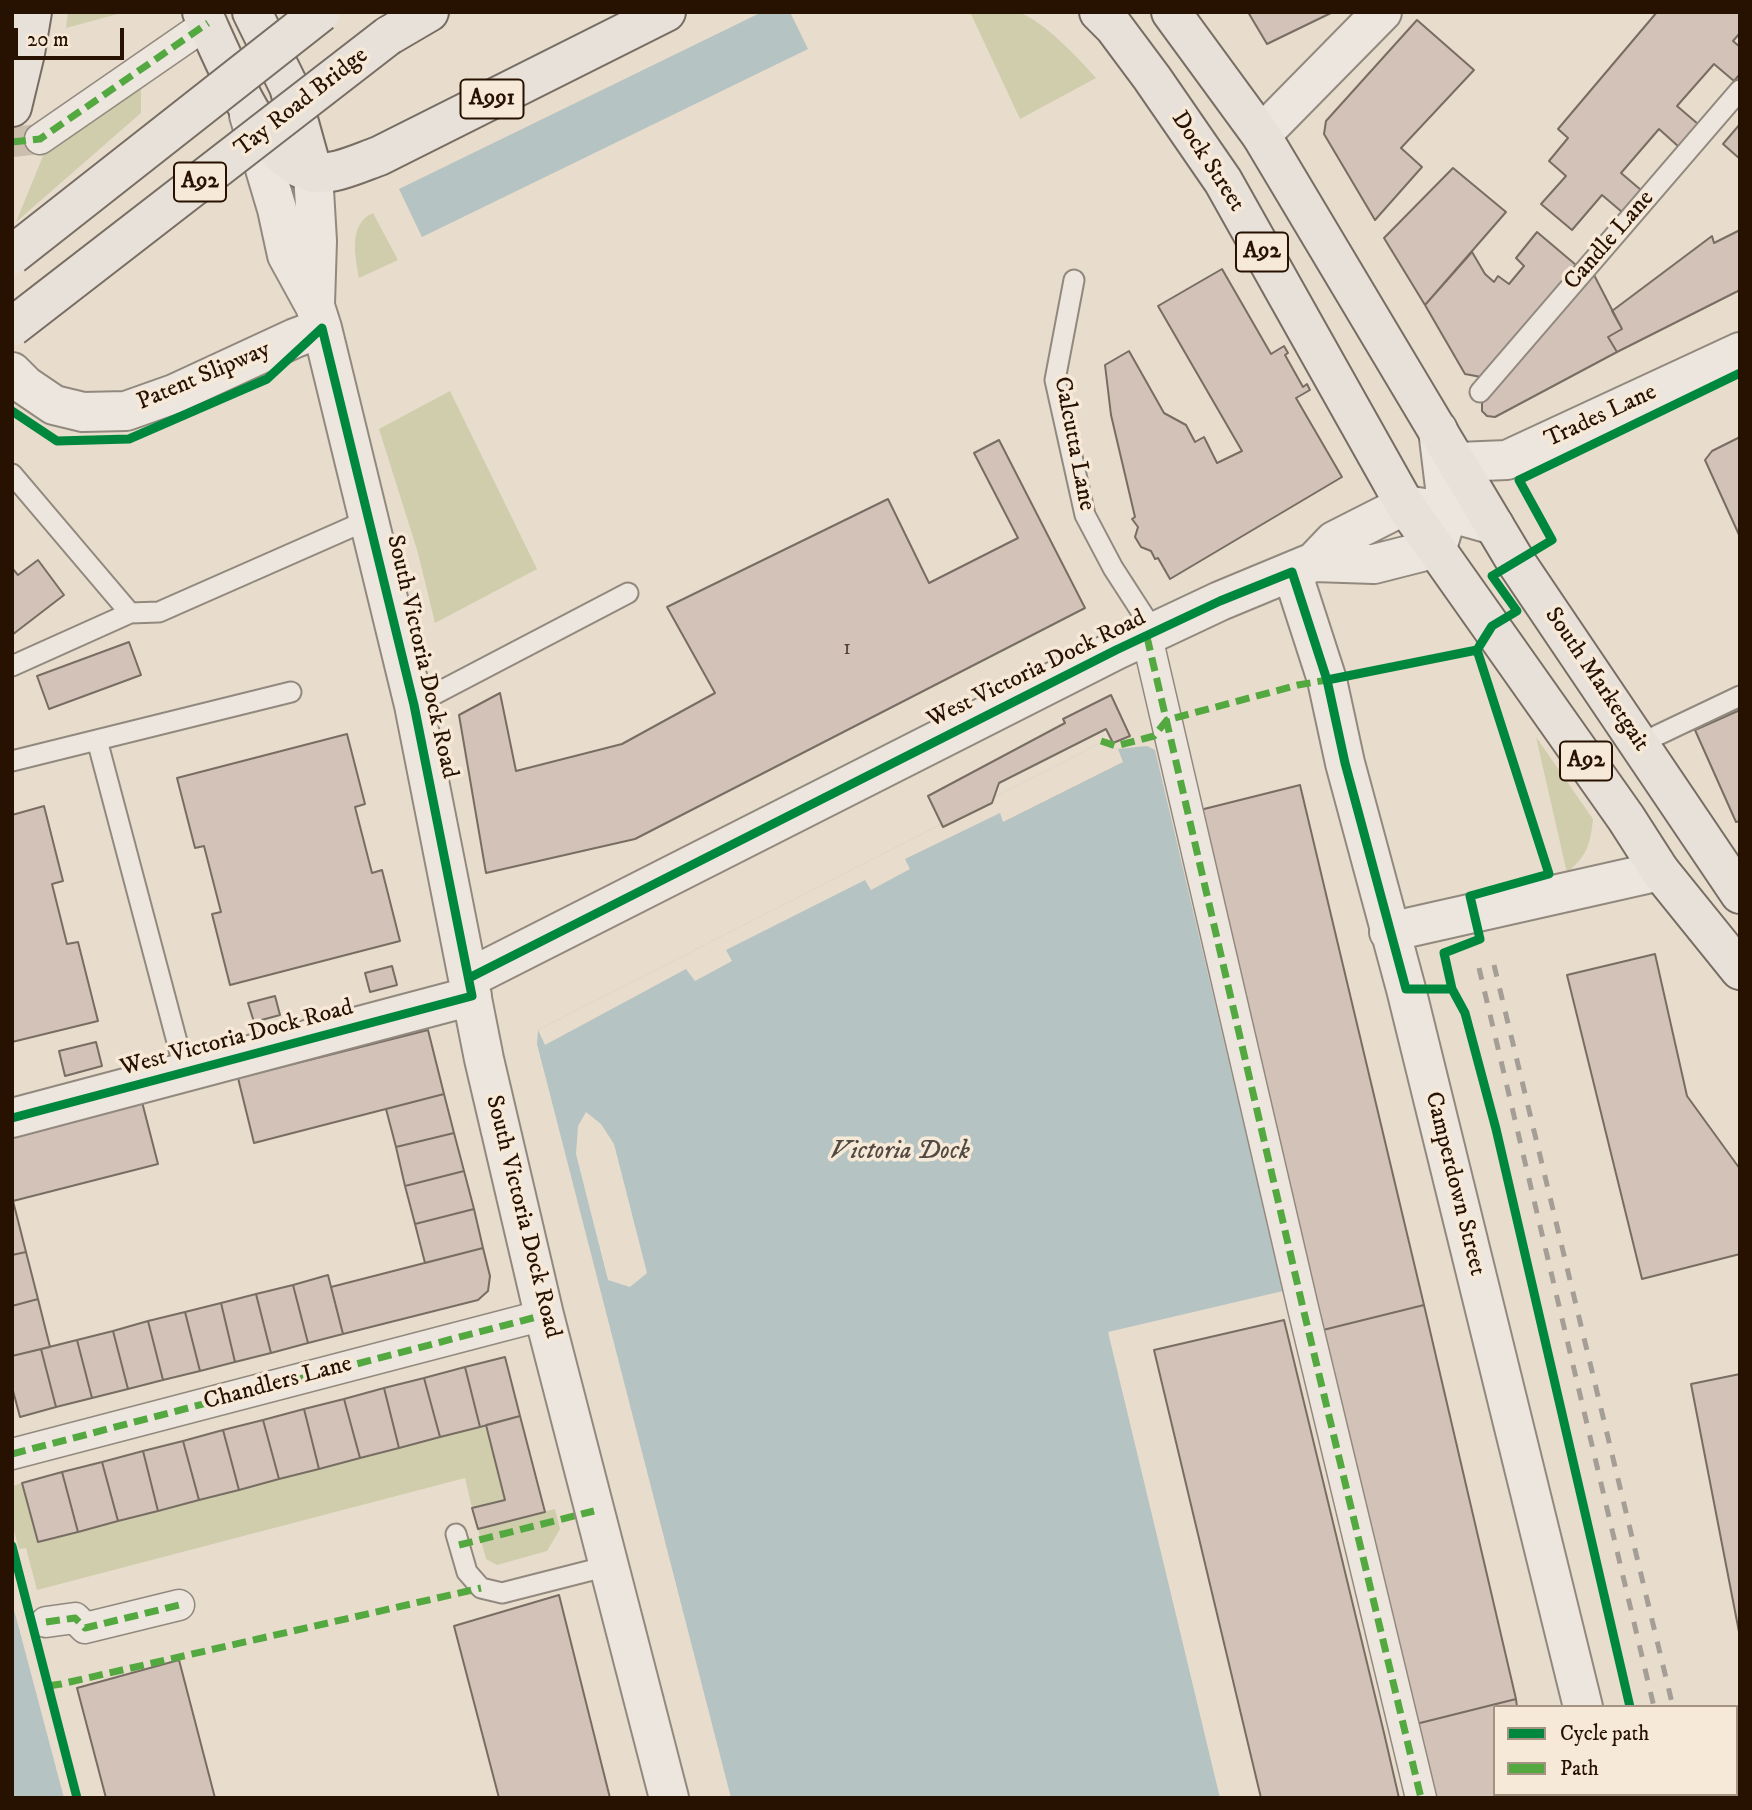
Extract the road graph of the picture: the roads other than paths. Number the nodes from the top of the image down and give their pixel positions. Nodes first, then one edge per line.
1 (32, 12) edge
2 (252, 12) edge
3 (321, 12) edge
4 (429, 12) edge
5 (666, 12) edge
6 (1099, 12) edge
7 (1171, 12) edge
8 (1382, 12) edge
9 (205, 18) edge
10 (1740, 90) edge
11 (12, 107) edge
12 (247, 108) junction
13 (1261, 135) junction
14 (40, 139) tunnel mouth
15 (313, 173) junction
16 (12, 255) edge
17 (1074, 280) dead end
18 (318, 317) junction
19 (12, 327) edge
20 (1740, 352) edge
21 (12, 372) edge
22 (1480, 392) dead end
23 (1438, 430) junction
24 (1458, 461) junction
25 (12, 474) edge
26 (1405, 505) junction
27 (1448, 512) junction
28 (370, 519) junction
29 (1494, 525) junction
30 (1437, 548) junction
31 (1303, 567) junction
32 (628, 593) dead end
33 (130, 613) junction
34 (1151, 635) junction
35 (12, 666) edge
36 (291, 692) dead end
37 (1740, 696) edge
38 (414, 705) junction
39 (97, 740) junction
40 (1639, 744) junction
41 (12, 761) edge
42 (1660, 871) junction
43 (1740, 894) edge
44 (1389, 932) junction
45 (1740, 970) edge
46 (470, 987) junction
47 (185, 1072) junction
48 (36, 1118) edge
49 (544, 1315) junction
50 (12, 1454) edge
51 (456, 1534) dead end
52 (608, 1566) junction
53 (179, 1605) dead end
54 (46, 1622) dead end
55 (1583, 1705) edge
56 (669, 1798) edge
57 (1421, 1798) edge

1 - 11 main road
2 - 15 main road
3 - 16 main road, A92, bridge
4 - 19 main road, Tay Road Bridge / A92, bridge
5 - 15 main road, A991
6 - 26 main road, Dock Street / A92
7 - 13 main road, A92
8 - 13 street
9 - 12 main road
9 - 14 street
10 - 22 lane, Candle Lane
12 - 15 main road
12 - 18 street, South Victoria Dock Road
13 - 23 main road, A92
15 - 18 street, South Victoria Dock Road
17 - 34 lane, Calcutta Lane
18 - 21 street, Patent Slipway
18 - 28 street, South Victoria Dock Road
20 - 24 street, Trades Lane
23 - 24 main road, A92
23 - 27 street
24 - 29 main road, South Marketgait / A92
25 - 33 lane
26 - 27 street
26 - 30 main road, A92
26 - 31 street, West Victoria Dock Road
27 - 29 street
27 - 30 street
28 - 33 lane
28 - 38 street, South Victoria Dock Road
29 - 40 main road, South Marketgait / A92
30 - 31 street, West Victoria Dock Road
30 - 42 main road, A92
31 - 34 street, West Victoria Dock Road
31 - 44 street
32 - 38 lane
33 - 35 lane
34 - 46 street, West Victoria Dock Road
34 - 57 street
36 - 39 lane
37 - 40 lane
38 - 46 street, South Victoria Dock Road
39 - 41 lane
39 - 47 lane
40 - 43 main road, South Marketgait / A92
42 - 44 street
42 - 45 main road, A92
44 - 55 street, Camperdown Street
46 - 47 street, West Victoria Dock Road
46 - 49 street, South Victoria Dock Road
47 - 48 street, West Victoria Dock Road
49 - 50 street, Chandlers Lane
49 - 52 street, South Victoria Dock Road
51 - 52 lane
52 - 56 street, South Victoria Dock Road
53 - 54 street

